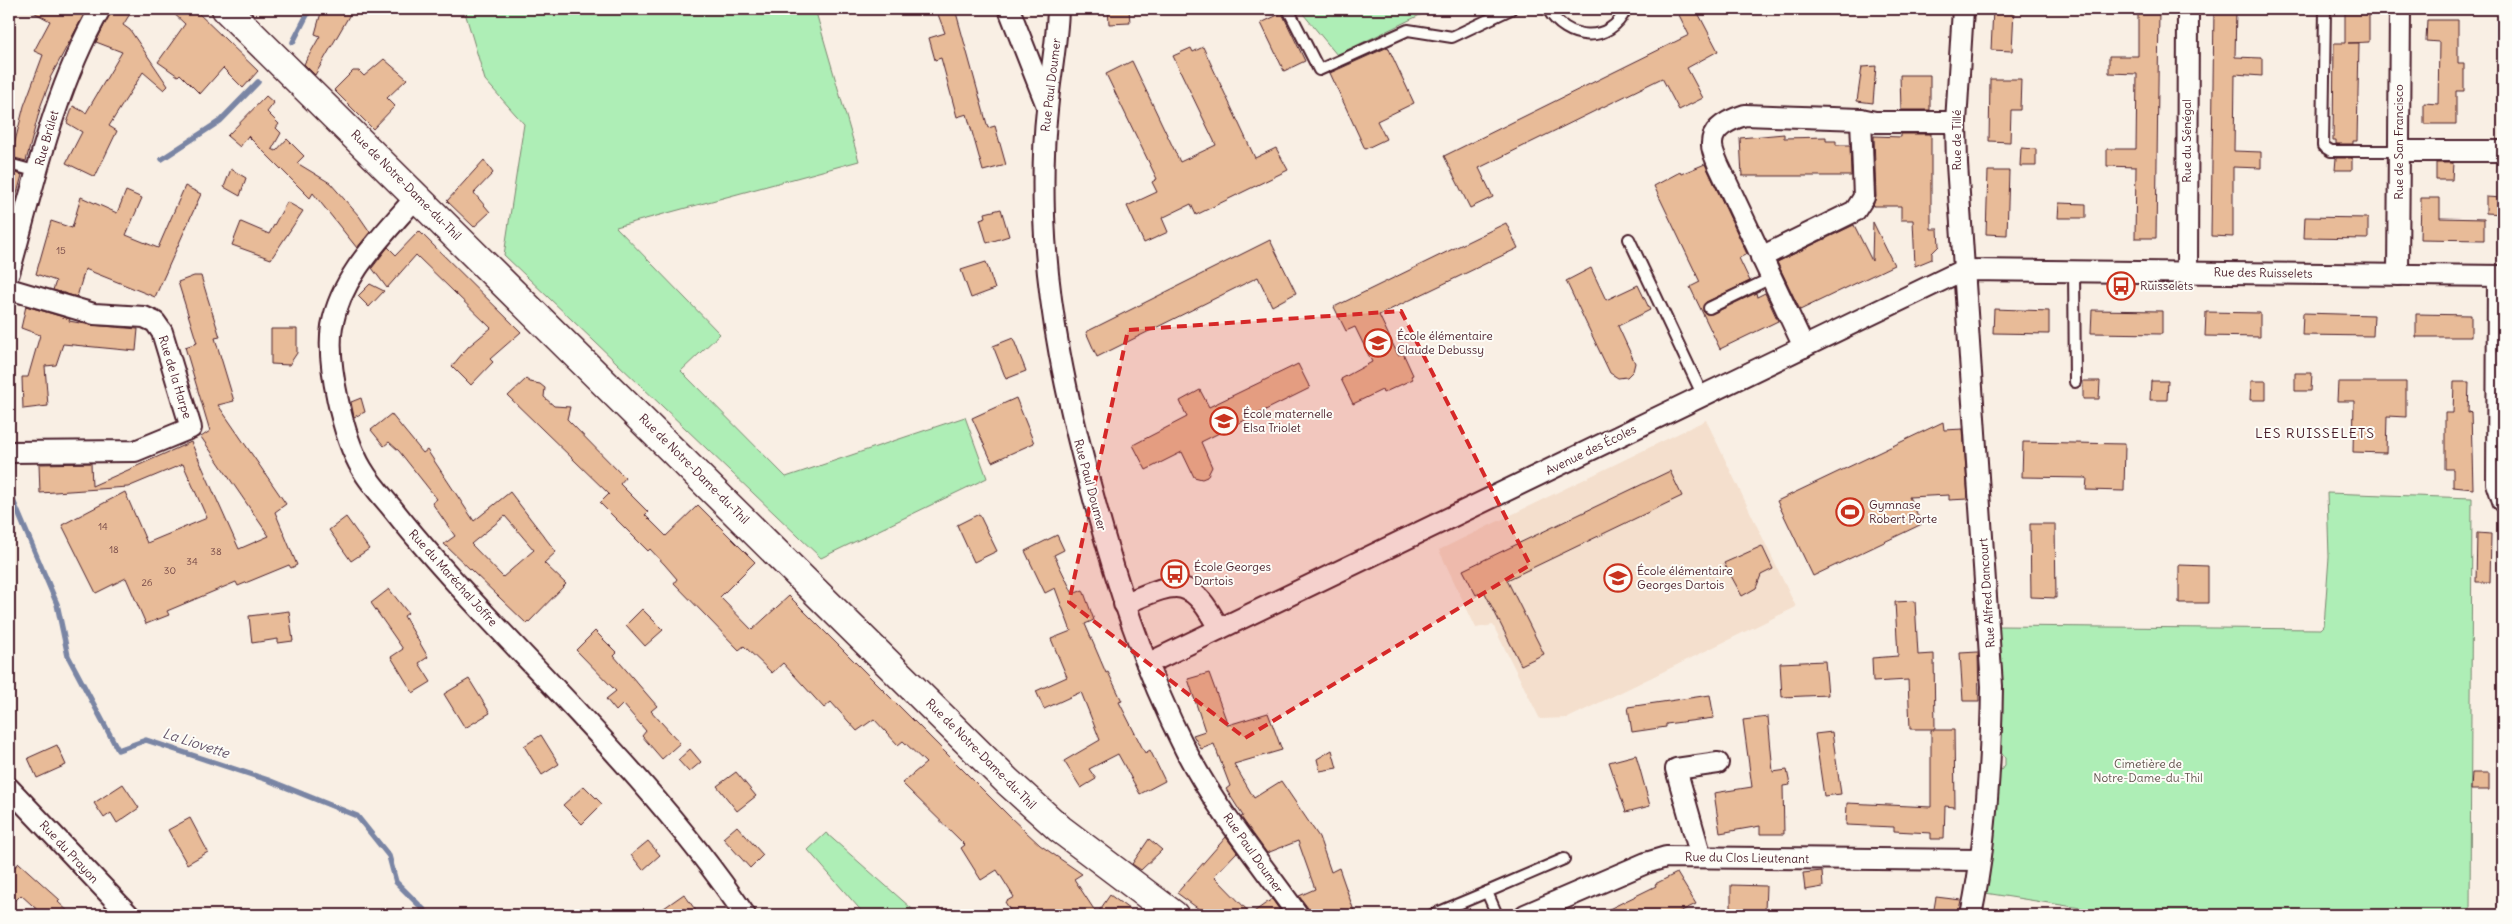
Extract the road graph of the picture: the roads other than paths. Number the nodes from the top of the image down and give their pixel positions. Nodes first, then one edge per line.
1 (100, 9) edge
2 (226, 9) edge
3 (1009, 9) edge
4 (1058, 9) edge
5 (1288, 9) edge
6 (1511, 9) edge
7 (1548, 9) edge
8 (1626, 9) edge
9 (1963, 9) edge
10 (2188, 9) edge
11 (2325, 9) edge
12 (2400, 9) edge
13 (1047, 106) junction
14 (1861, 119) junction
15 (1956, 122) junction
16 (2399, 151) junction
17 (2503, 152) edge
18 (9, 164) edge
19 (38, 172) junction
20 (417, 196) junction
21 (1629, 239) dead end
22 (1761, 257) junction
23 (1963, 270) junction
24 (2074, 271) junction
25 (2187, 272) junction
26 (9, 273) edge
27 (2398, 275) junction
28 (2501, 276) edge
29 (1771, 278) junction
30 (9, 289) edge
31 (1709, 308) dead end
32 (1804, 347) junction
33 (2075, 382) dead end
34 (1703, 396) junction
35 (9, 452) edge
36 (2503, 500) edge
37 (1124, 604) junction
38 (1218, 629) junction
39 (1147, 664) junction
40 (1718, 763) dead end
41 (9, 788) edge
42 (1701, 858) junction
43 (1564, 859) dead end
44 (1980, 860) junction
45 (1487, 892) junction
46 (129, 915) edge
47 (745, 915) edge
48 (1174, 915) edge
49 (1298, 915) edge
50 (1432, 915) edge
51 (1497, 915) edge
52 (1525, 915) edge
53 (1971, 915) edge

1 - 19 street, Rue Brûlet
2 - 20 main road, Rue de Notre-Dame-du-Thil
3 - 13 street
4 - 13 street, Rue Paul Doumer
5 - 6 lane
7 - 8 lane
9 - 15 street, Rue de Tillé
10 - 25 street, Rue du Sénégal
11 - 16 lane
12 - 16 street, Rue de San Francisco
13 - 37 street, Rue Paul Doumer
14 - 15 street
14 - 22 street
14 - 22 street
15 - 23 street, Rue de Tillé
16 - 17 street
16 - 27 street, Rue de San Francisco
18 - 19 lane
19 - 26 street, Rue Brûlet
20 - 47 street, Rue du Maréchal Joffre
20 - 48 main road, Rue de Notre-Dame-du-Thil
21 - 34 lane
22 - 29 street
23 - 24 street, Rue des Ruisselets
23 - 32 street, Avenue des Écoles
23 - 44 street, Rue Alfred Dancourt
24 - 25 street, Rue des Ruisselets
24 - 33 lane
25 - 27 street, Rue des Ruisselets
27 - 28 street, Rue des Ruisselets
28 - 36 street
29 - 31 lane
29 - 32 street
30 - 35 street, Rue de la Harpe
32 - 34 street, Avenue des Écoles
34 - 38 street, Avenue des Écoles
37 - 38 street
37 - 39 street, Rue Paul Doumer
38 - 39 street, Avenue des Écoles
39 - 49 street, Rue Paul Doumer
40 - 42 street
41 - 46 street, Rue du Prayon
42 - 44 street, Rue du Clos Lieutenant
42 - 52 street, Rue du Clos Lieutenant
43 - 45 lane
44 - 53 street, Rue Alfred Dancourt
45 - 50 lane
45 - 51 lane

